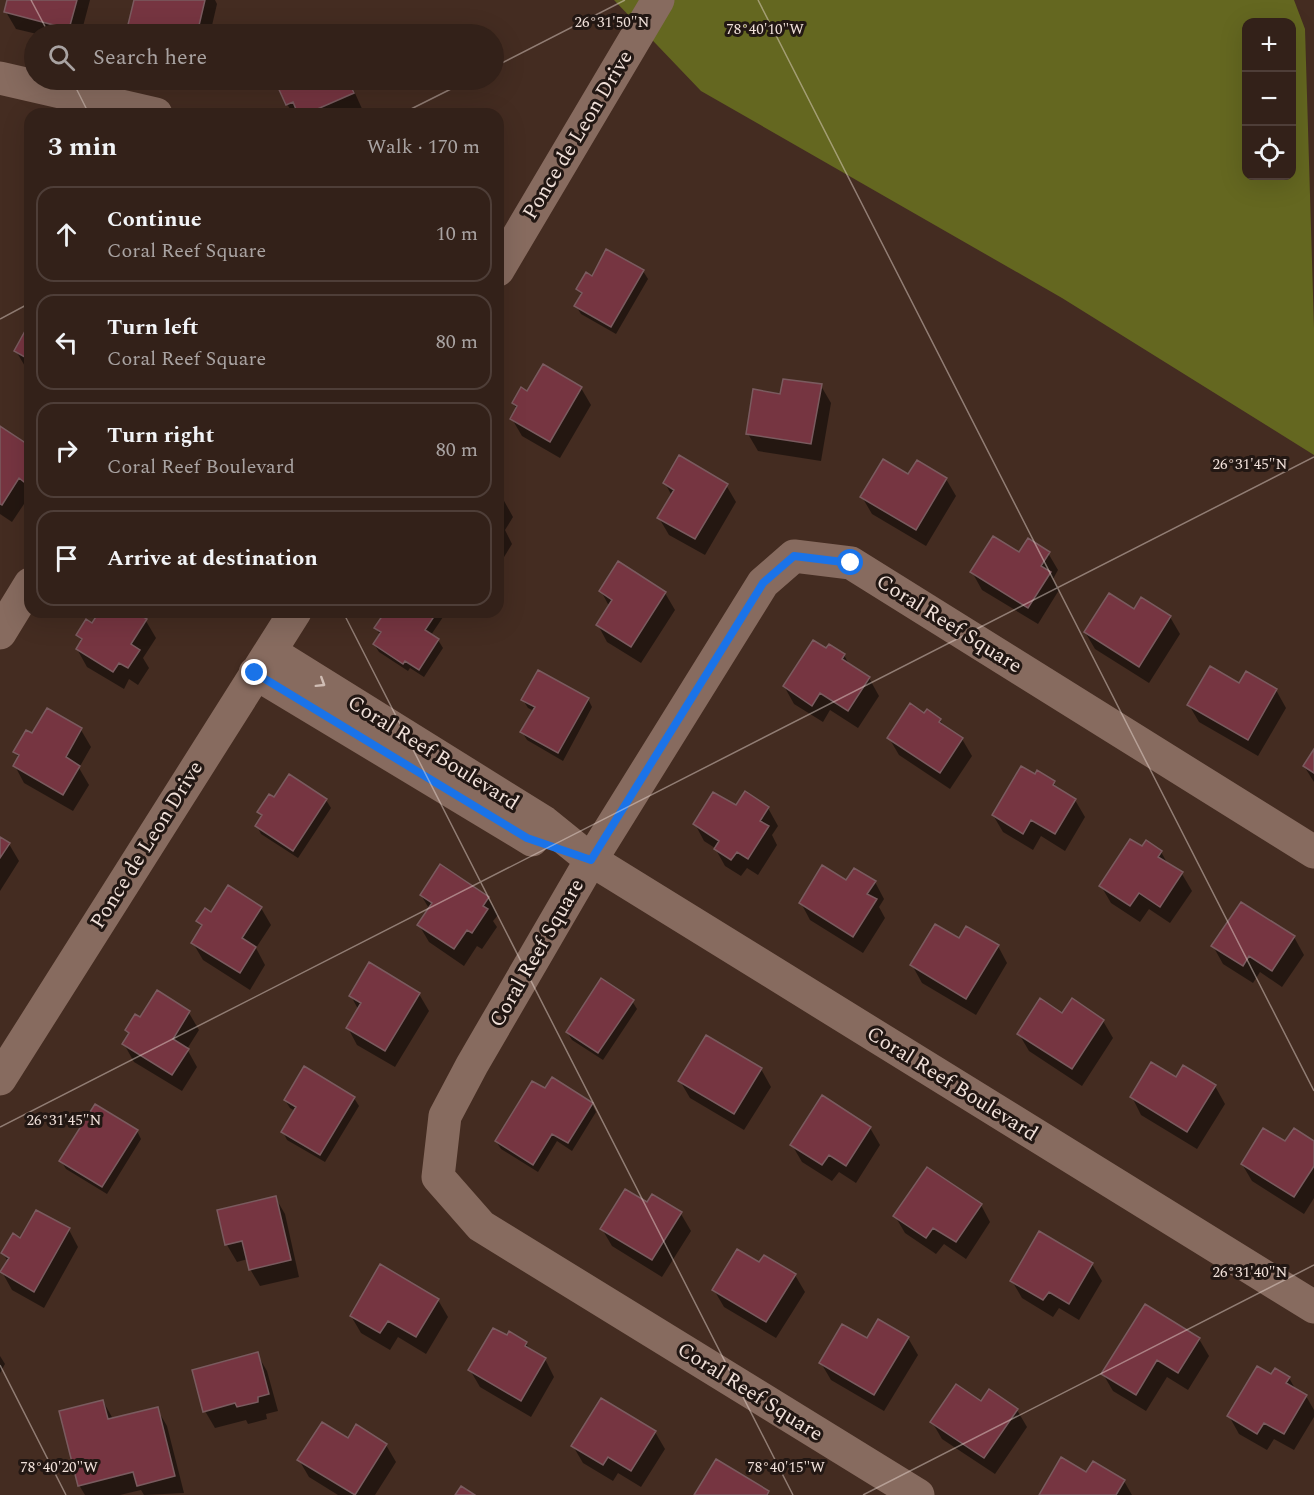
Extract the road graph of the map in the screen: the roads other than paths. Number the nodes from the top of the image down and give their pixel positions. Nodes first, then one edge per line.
1 (658, 0) edge
2 (0, 78) edge
3 (24, 84) edge
4 (52, 90) edge
5 (130, 108) edge
6 (504, 260) edge
7 (24, 594) edge
8 (291, 618) edge
9 (0, 633) edge
10 (263, 663) junction
11 (1314, 852) edge
12 (591, 860) junction
13 (0, 1078) edge
14 (1314, 1307) edge
15 (918, 1495) edge

1 - 6 street, Ponce de Leon Drive
2 - 3 street
4 - 5 street
7 - 9 street
8 - 10 street, Ponce de Leon Drive
10 - 12 street, Coral Reef Boulevard
10 - 13 street, Ponce de Leon Drive
11 - 12 street, Coral Reef Square
12 - 14 street, Coral Reef Boulevard
12 - 15 street, Coral Reef Square

